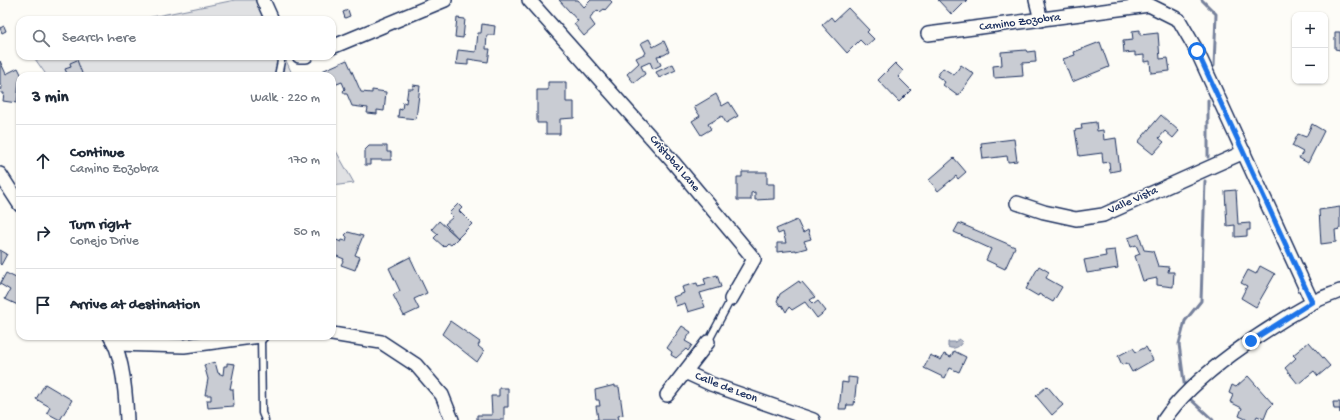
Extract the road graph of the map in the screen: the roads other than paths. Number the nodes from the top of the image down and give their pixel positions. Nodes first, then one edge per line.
1 (263, 0) edge
2 (445, 0) edge
3 (529, 0) edge
4 (1036, 0) edge
5 (270, 16) edge
6 (1041, 20) junction
7 (928, 34) dead end
8 (336, 45) edge
9 (281, 60) edge
10 (279, 72) edge
11 (1244, 152) junction
12 (0, 174) edge
13 (16, 199) edge
14 (1017, 203) dead end
15 (1340, 291) edge
16 (731, 299) joint
17 (1312, 302) junction
18 (336, 335) edge
19 (113, 340) edge
20 (230, 340) edge
21 (261, 340) edge
22 (708, 342) joint
23 (685, 372) junction
24 (667, 395) dead end
25 (127, 420) edge
26 (265, 420) edge
27 (452, 420) edge
28 (813, 420) edge
29 (1164, 420) edge

1 - 5 street
2 - 8 street
3 - 16 street, Cristobal Lane
4 - 6 street
6 - 7 street, Camino Zozobra
6 - 11 street, Camino Zozobra
9 - 10 lane
11 - 14 street, Valle Vista
11 - 17 street, Camino Zozobra
12 - 13 street
15 - 17 street
16 - 22 lane, Cristobal Lane
17 - 29 street
18 - 27 street
19 - 20 street
19 - 25 street
21 - 26 lane
22 - 23 street, Calle de Leon
23 - 24 street, Calle de Leon
23 - 28 street, Calle de Leon

